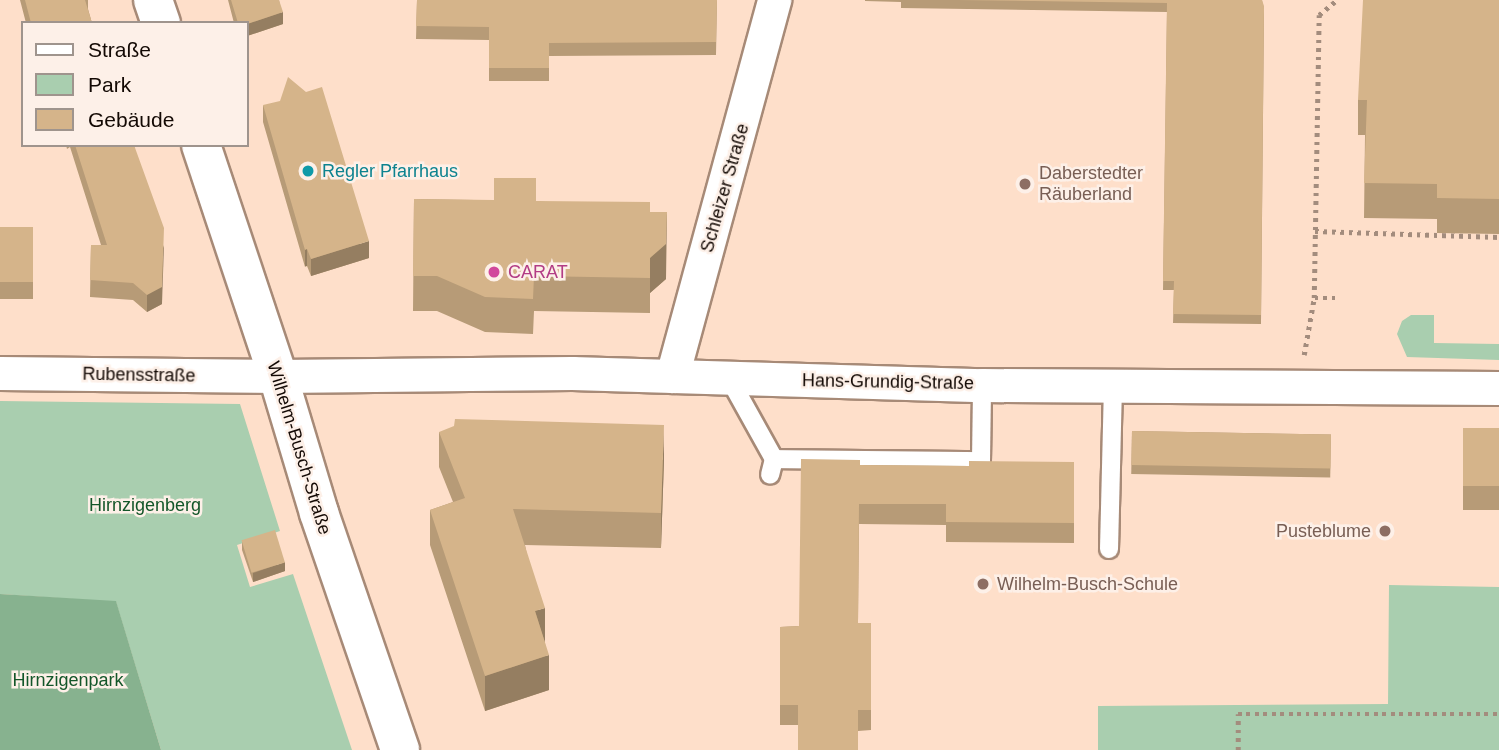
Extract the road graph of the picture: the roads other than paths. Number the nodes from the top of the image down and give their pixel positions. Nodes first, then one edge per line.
1 (153, 0) edge
2 (774, 0) edge
3 (160, 21) edge
4 (202, 147) edge
5 (0, 373) edge
6 (278, 376) junction
7 (672, 376) junction
8 (729, 378) junction
9 (982, 385) junction
10 (1113, 386) junction
11 (1499, 388) edge
12 (1109, 549) dead end
13 (400, 750) edge

1 - 3 street
2 - 7 street, Schleizer Straße
4 - 6 street, Wilhelm-Busch-Straße
5 - 6 street, Rubensstraße
6 - 7 street, Hans-Grundig-Straße
6 - 13 street, Wilhelm-Busch-Straße
7 - 8 street, Hans-Grundig-Straße
8 - 9 street, Hans-Grundig-Straße
8 - 9 lane
9 - 10 street, Hans-Grundig-Straße
10 - 11 street, Hans-Grundig-Straße
10 - 12 lane

